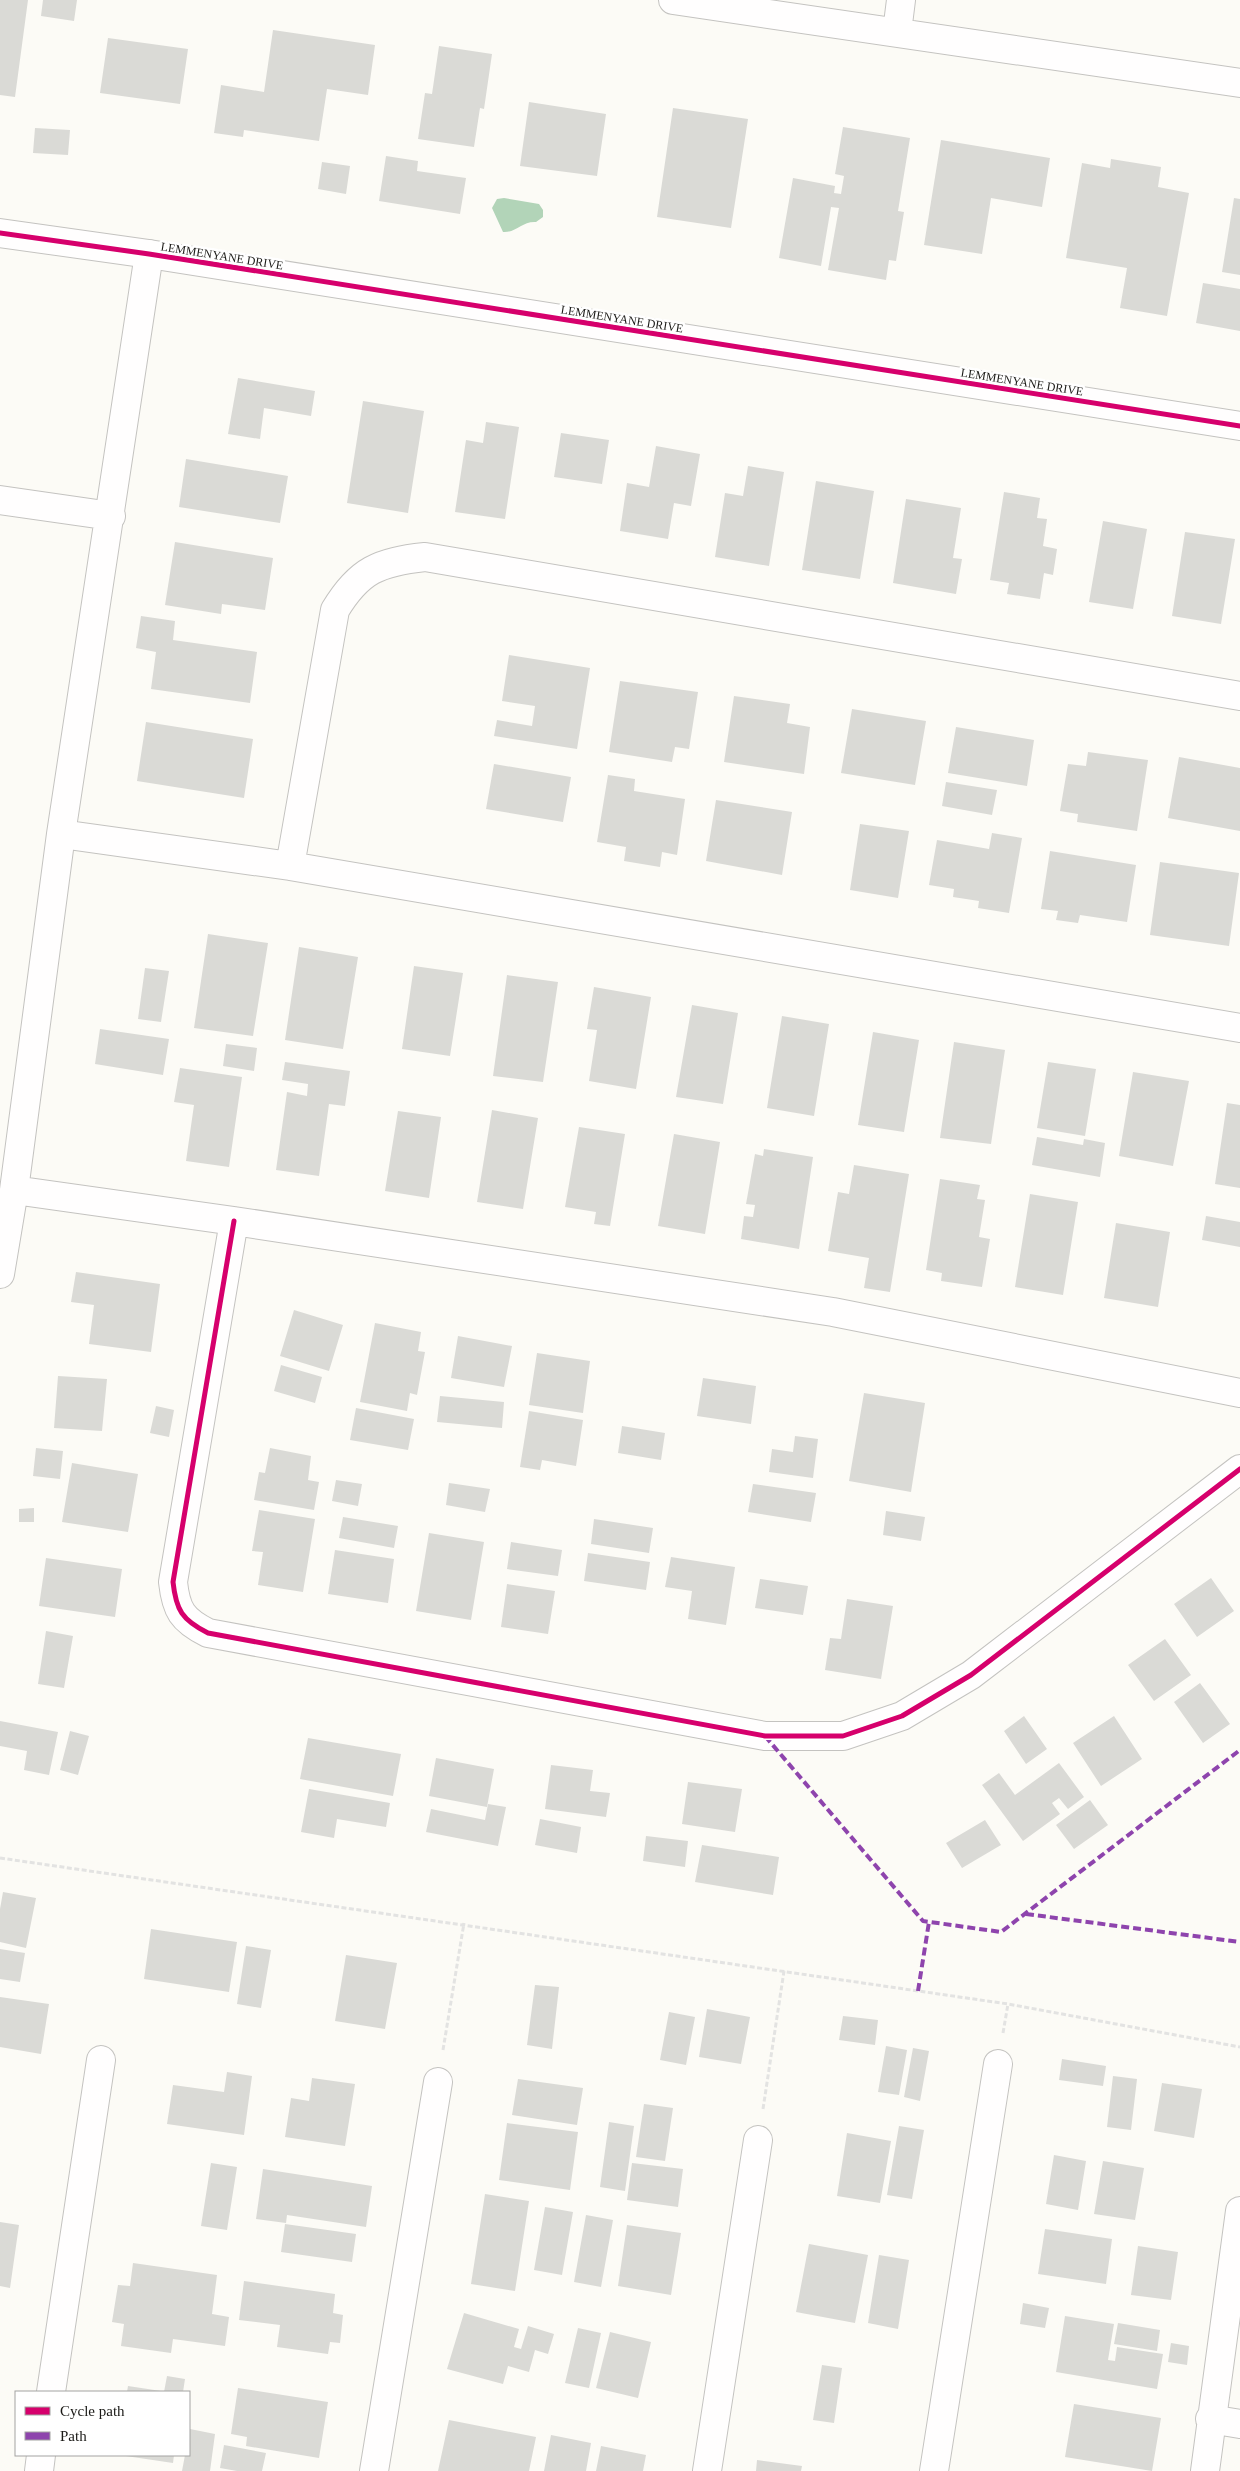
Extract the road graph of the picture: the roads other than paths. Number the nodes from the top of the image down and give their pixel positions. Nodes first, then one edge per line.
1 (673, 0) edge
2 (901, 0) edge
3 (897, 32) junction
4 (1240, 83) edge
5 (0, 233) edge
6 (149, 254) junction
7 (1240, 426) edge
8 (0, 500) edge
9 (111, 516) junction
10 (1240, 696) edge
11 (61, 834) junction
12 (290, 866) junction
13 (1240, 1028) edge
14 (14, 1190) junction
15 (234, 1220) junction
16 (0, 1274) edge
17 (1240, 1393) edge
18 (1240, 1469) edge
19 (101, 2060) dead end
20 (998, 2064) dead end
21 (438, 2082) road end
22 (758, 2140) road end
23 (1240, 2211) edge
24 (51, 2391) edge
25 (1210, 2419) junction
26 (1240, 2424) edge
27 (41, 2456) edge
28 (39, 2471) edge
29 (374, 2471) edge
30 (707, 2471) edge
31 (934, 2471) edge
32 (1205, 2471) edge

1 - 3 street
2 - 3 street
3 - 4 street
5 - 6 street, LEMMENYANE DRIVE
6 - 7 street, LEMMENYANE DRIVE
6 - 9 street
8 - 9 street
9 - 11 street
10 - 12 street
11 - 12 street
11 - 14 street
12 - 13 street
14 - 15 street
14 - 16 street
15 - 17 street
15 - 18 street
19 - 24 street
20 - 31 street
21 - 29 street
22 - 30 street
23 - 25 street
25 - 26 street
25 - 32 street
27 - 28 street

